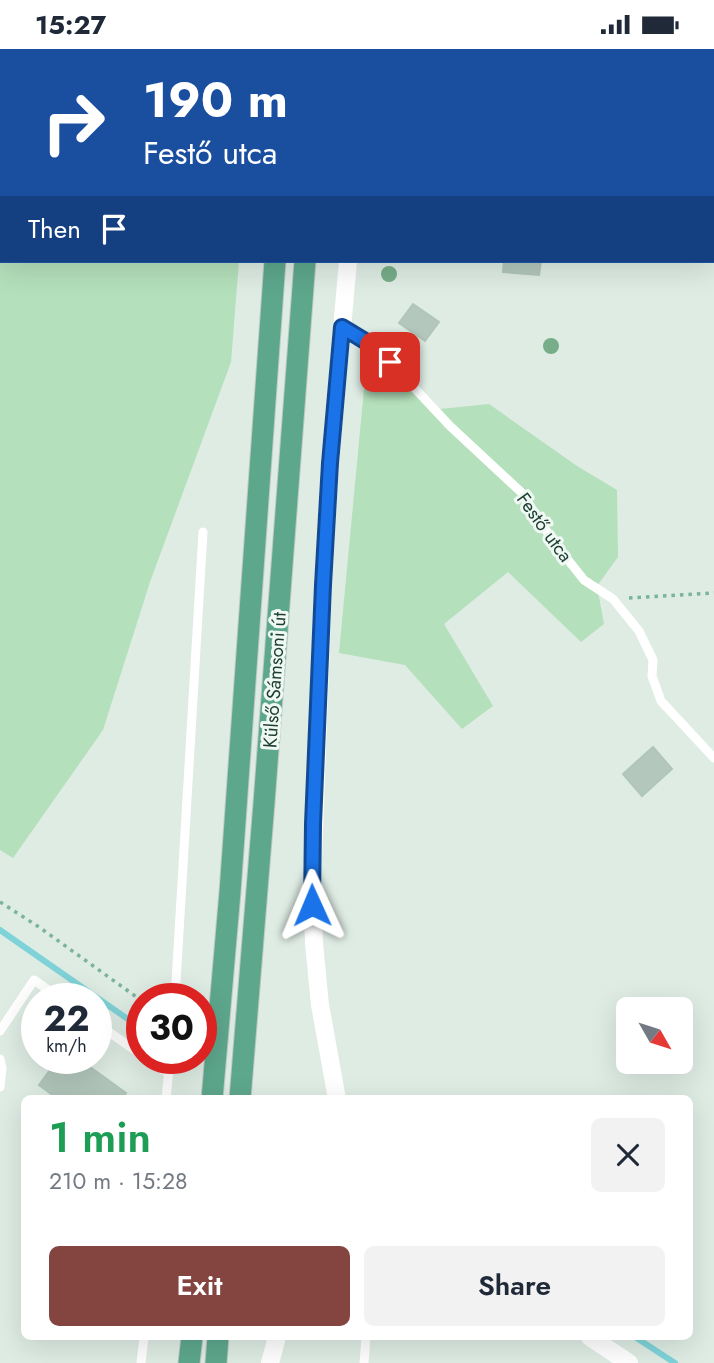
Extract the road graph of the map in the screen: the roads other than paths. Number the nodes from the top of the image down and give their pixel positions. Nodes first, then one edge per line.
1 (275, 263) edge
2 (305, 263) edge
3 (348, 263) edge
4 (342, 327) junction
5 (203, 532) dead end
6 (714, 758) edge
7 (176, 983) edge
8 (21, 1000) edge
9 (0, 1031) edge
10 (0, 1059) edge
11 (168, 1074) edge
12 (0, 1087) edge
13 (166, 1095) edge
14 (212, 1095) edge
15 (240, 1095) edge
16 (336, 1095) edge
17 (144, 1340) edge
18 (192, 1340) edge
19 (218, 1340) edge
20 (276, 1340) edge
21 (366, 1340) edge
22 (594, 1340) edge
23 (141, 1363) edge
24 (190, 1363) edge
25 (216, 1363) edge
26 (270, 1363) edge
27 (364, 1363) edge
28 (629, 1363) edge

1 - 14 main road, Külső Sámsoni út
2 - 15 main road, Külső Sámsoni út
3 - 4 street
4 - 6 lane, Festő utca
4 - 16 street
5 - 7 lane
8 - 9 lane
10 - 12 lane
11 - 13 lane
17 - 23 lane
18 - 24 main road
19 - 25 main road
20 - 26 street
21 - 27 lane
22 - 28 street

